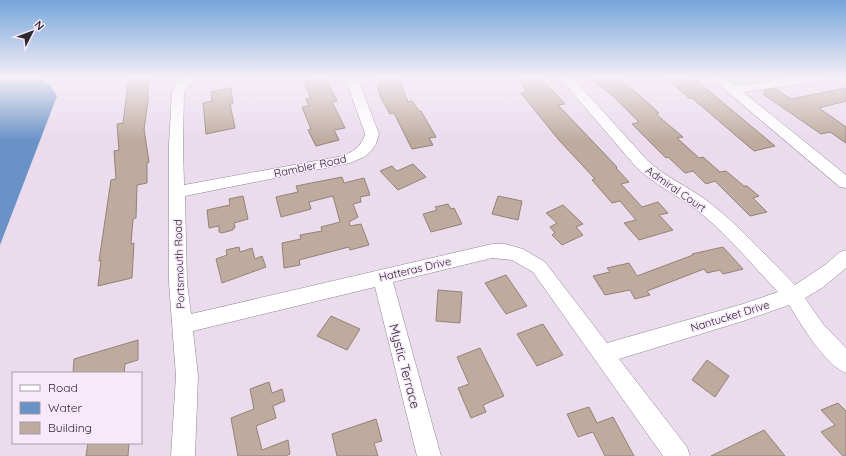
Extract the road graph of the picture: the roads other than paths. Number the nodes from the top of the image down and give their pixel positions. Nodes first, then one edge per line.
1 (178, 98) edge
2 (358, 98) edge
3 (584, 98) edge
4 (742, 98) edge
5 (846, 168) edge
6 (831, 170) junction
7 (846, 183) edge
8 (177, 192) junction
9 (846, 257) edge
10 (382, 277) junction
11 (793, 295) junction
12 (182, 325) junction
13 (604, 354) junction
14 (846, 363) edge
15 (183, 456) edge
16 (429, 456) edge
17 (678, 456) edge

1 - 8 street, Portsmouth Road
2 - 8 street, Rambler Road
3 - 11 street, Admiral Court
4 - 6 street
5 - 6 street
6 - 7 street
8 - 12 street, Portsmouth Road
9 - 11 street, Nantucket Drive
10 - 12 street, Hatteras Drive
10 - 13 street, Hatteras Drive
10 - 16 street, Mystic Terrace
11 - 13 street, Nantucket Drive
11 - 14 street, Admiral Court
12 - 15 street, Portsmouth Road
13 - 17 street, Hatteras Drive

